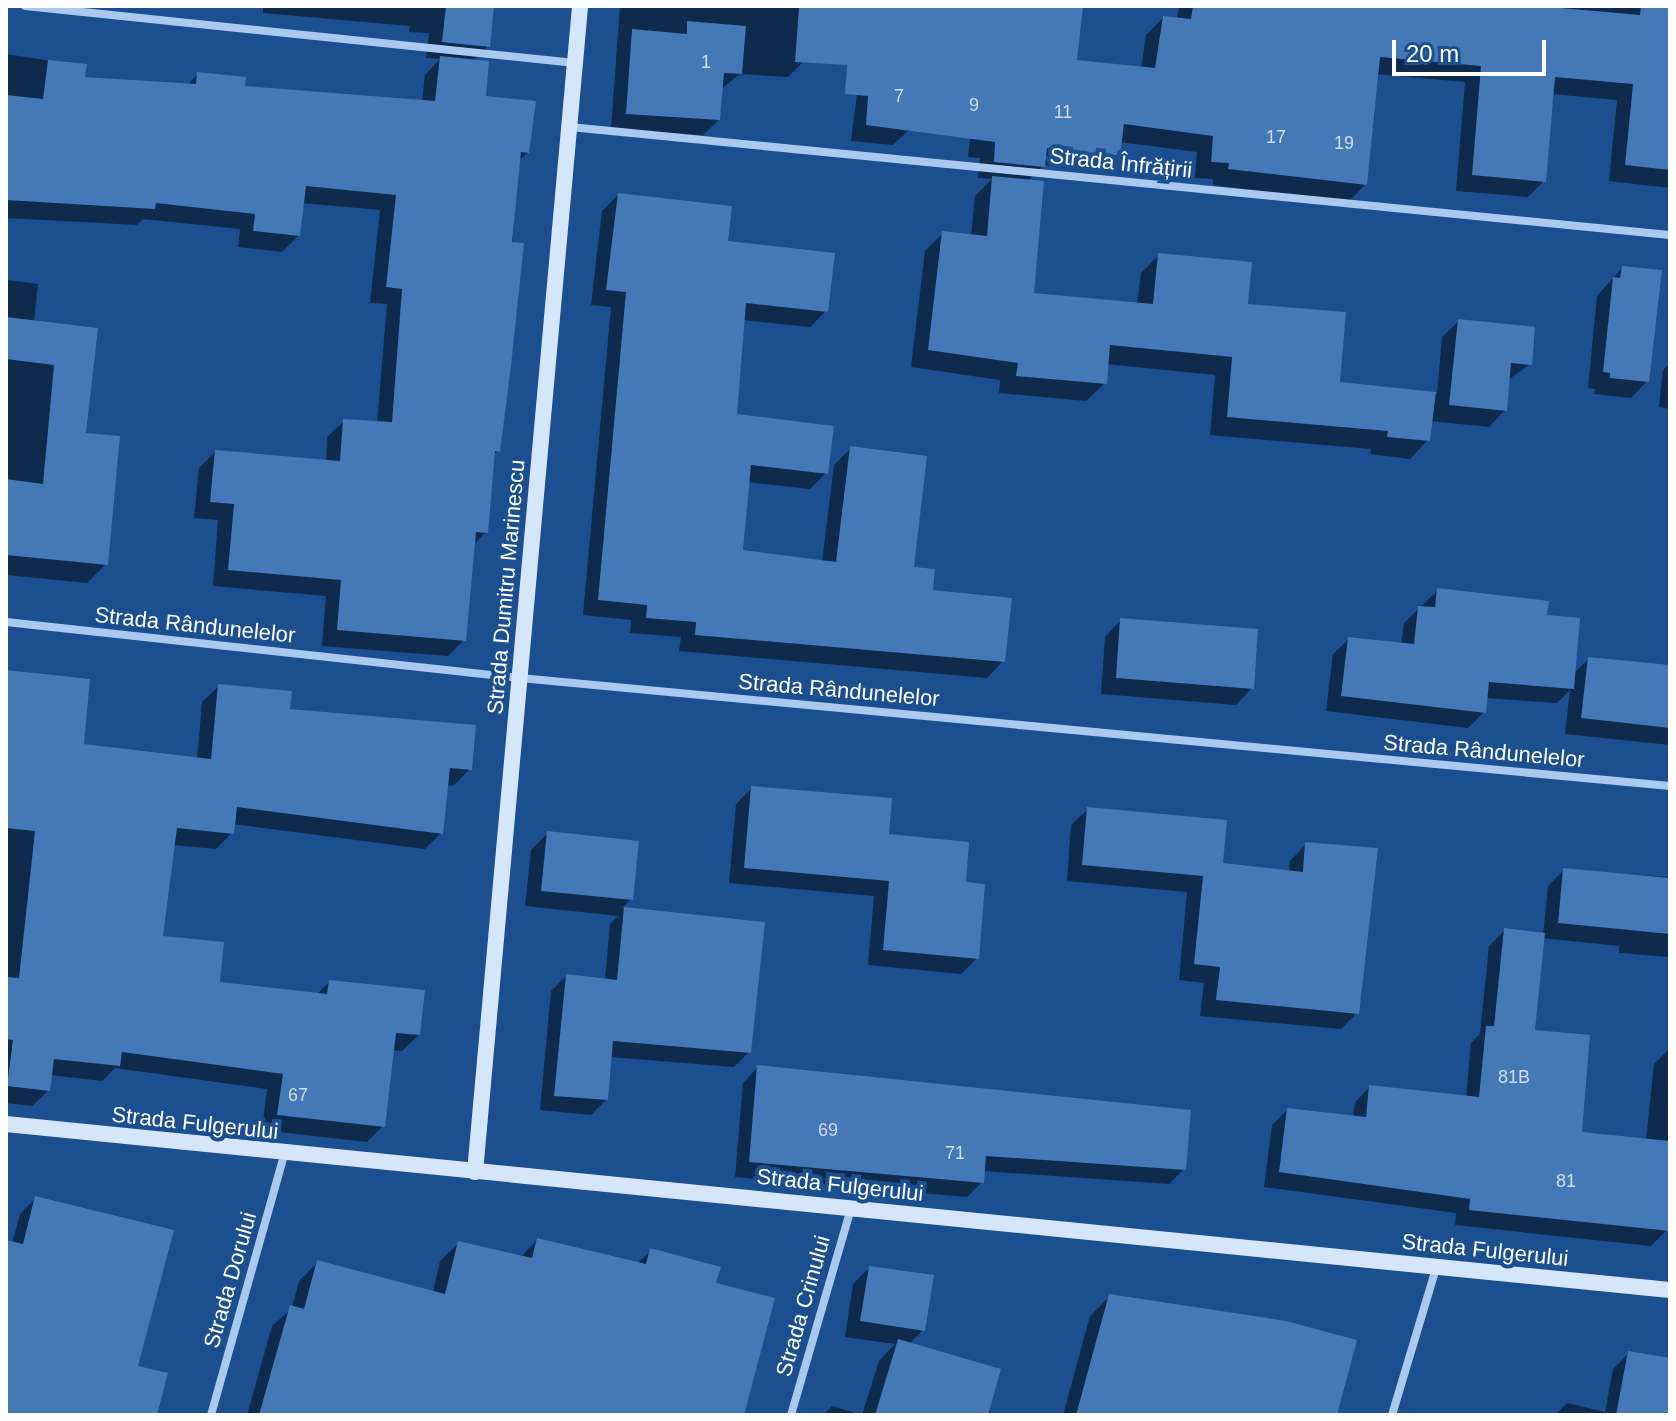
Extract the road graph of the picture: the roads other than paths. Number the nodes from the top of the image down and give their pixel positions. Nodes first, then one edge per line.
1 (25, 6) edge
2 (580, 6) edge
3 (575, 63) junction
4 (569, 127) junction
5 (1670, 235) edge
6 (6, 622) edge
7 (520, 678) junction
8 (1670, 786) edge
9 (6, 1124) edge
10 (284, 1155) junction
11 (475, 1172) junction
12 (851, 1208) junction
13 (1436, 1268) junction
14 (1670, 1290) edge
15 (211, 1415) edge
16 (791, 1415) edge
17 (1392, 1415) edge

1 - 3 street
2 - 3 street, Strada Dumitru Marinescu
3 - 4 street, Strada Dumitru Marinescu
4 - 5 street, Strada Înfrățirii
4 - 7 street, Strada Dumitru Marinescu
6 - 7 street, Strada Rândunelelor
7 - 8 street, Strada Rândunelelor
7 - 11 street, Strada Dumitru Marinescu
9 - 10 street, Strada Fulgerului
10 - 11 street, Strada Fulgerului
10 - 15 street, Strada Dorului
11 - 12 street, Strada Fulgerului
12 - 13 street, Strada Fulgerului
12 - 16 street, Strada Crinului
13 - 14 street, Strada Fulgerului
13 - 17 street

